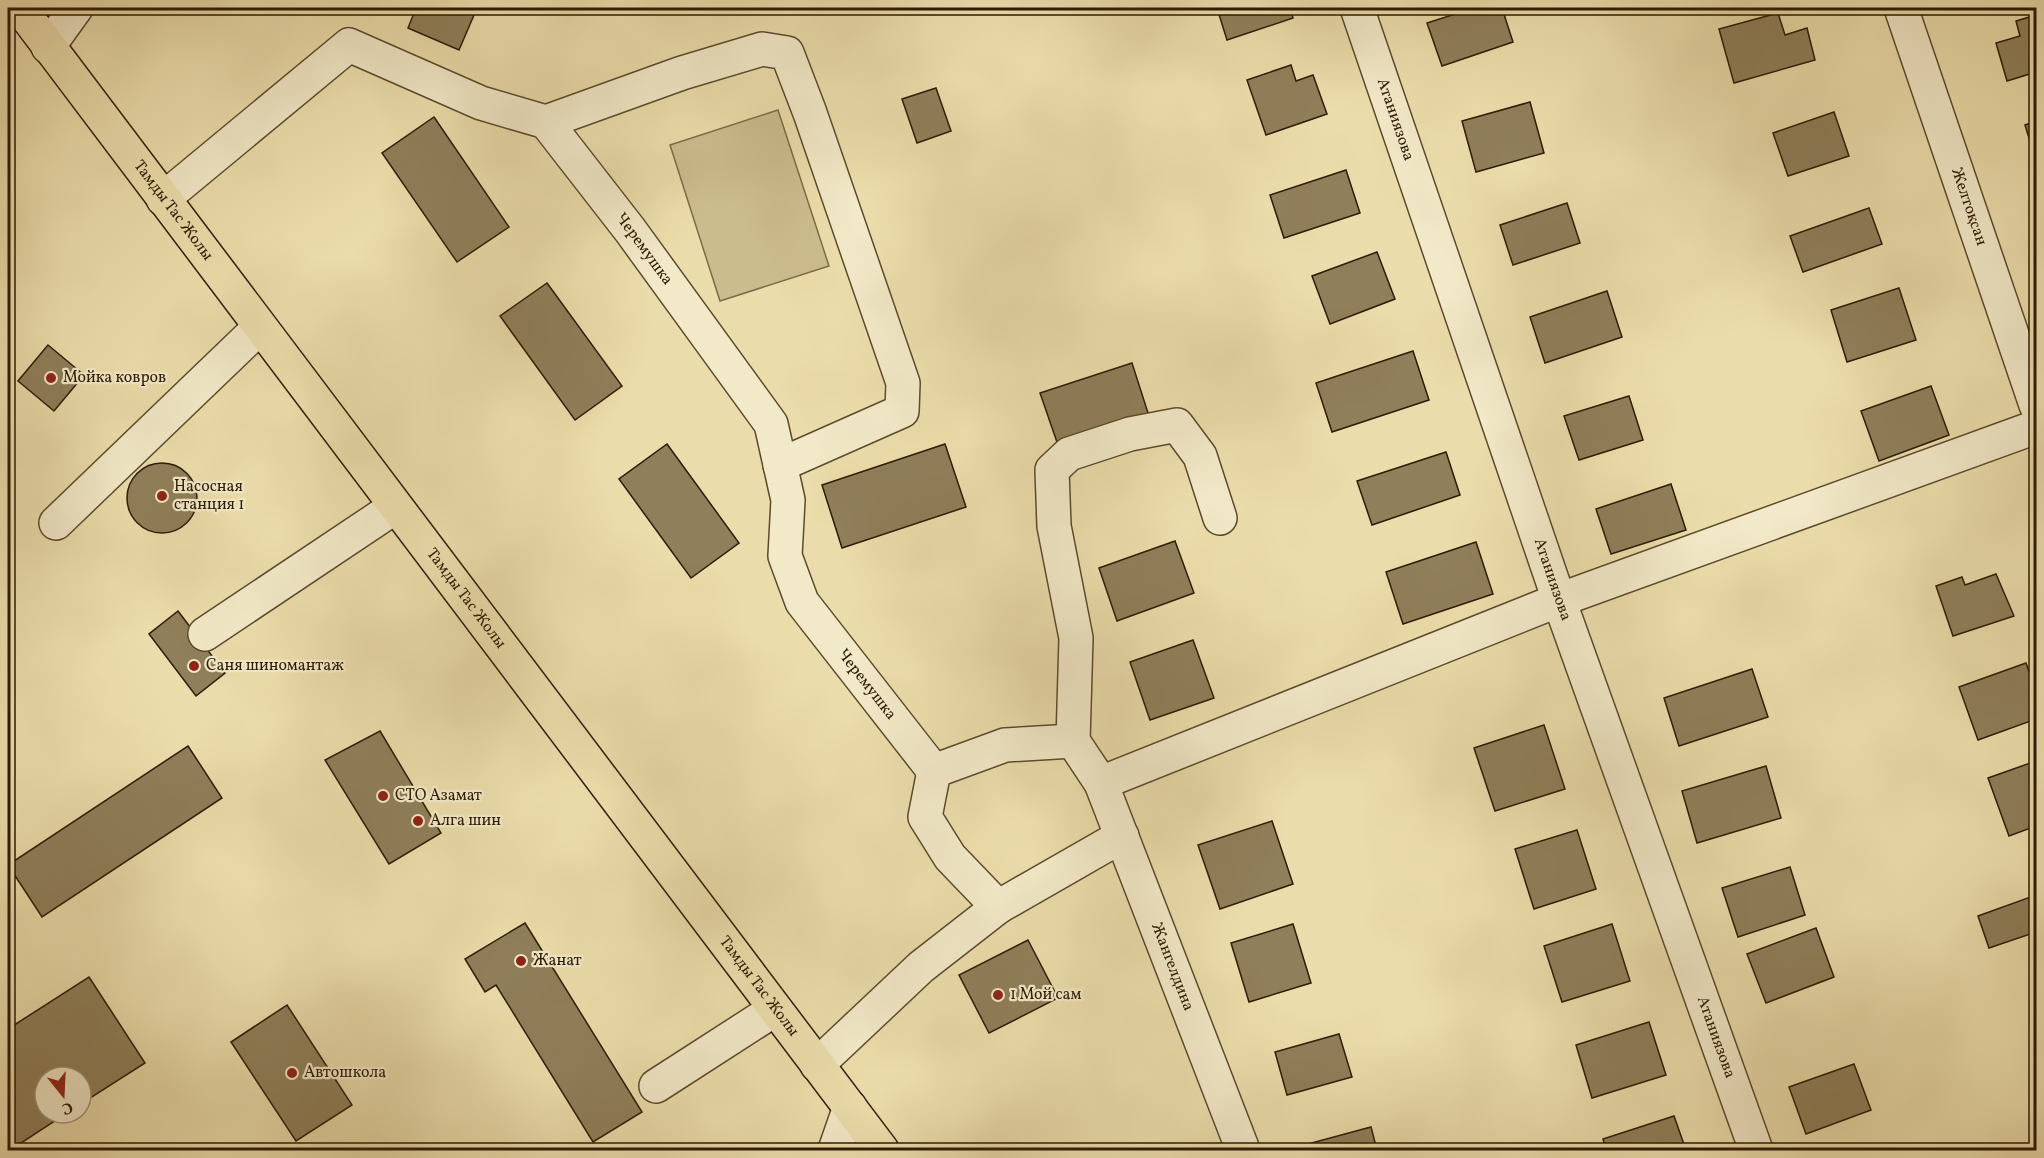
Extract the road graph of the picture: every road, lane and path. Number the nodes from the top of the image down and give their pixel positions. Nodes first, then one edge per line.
1 (20, 8) edge
2 (76, 8) edge
3 (1357, 8) edge
4 (1901, 8) edge
5 (48, 47) junction
6 (546, 122) junction
7 (163, 199) junction
8 (260, 327) junction
9 (2024, 327) edge
10 (2037, 405) edge
11 (2037, 427) edge
12 (780, 465) junction
13 (395, 507) junction
14 (1220, 518) dead end
15 (56, 523) dead end
16 (1558, 600) junction
17 (205, 634) dead end
18 (1073, 741) junction
19 (934, 771) junction
20 (1101, 783) junction
21 (1122, 836) junction
22 (998, 907) junction
23 (774, 1010) junction
24 (817, 1065) junction
25 (656, 1086) dead end
26 (850, 1107) junction
27 (835, 1150) edge
28 (882, 1150) edge
29 (1243, 1150) edge
30 (1756, 1150) edge

1 - 5 main road, Тамды Тас Жолы
2 - 5 street
3 - 16 street, Атаниязова
4 - 9 street, Желтоқсан
5 - 7 main road, Тамды Тас Жолы
6 - 7 street
6 - 12 street, Черемушка
6 - 12 street
7 - 8 main road, Тамды Тас Жолы
8 - 13 main road, Тамды Тас Жолы
8 - 15 street
9 - 10 street, Желтоқсан
11 - 16 street
12 - 19 street, Черемушка
13 - 17 street
13 - 23 main road, Тамды Тас Жолы
14 - 18 street
16 - 20 street
16 - 30 street, Атаниязова
18 - 19 street
18 - 20 street
19 - 22 street
20 - 21 street, Жангелдина
21 - 22 street
21 - 29 street, Жангелдина
22 - 24 street
23 - 24 main road, Тамды Тас Жолы
23 - 25 street
24 - 26 main road, Тамды Тас Жолы
26 - 27 street
26 - 28 main road, Тамды Тас Жолы

